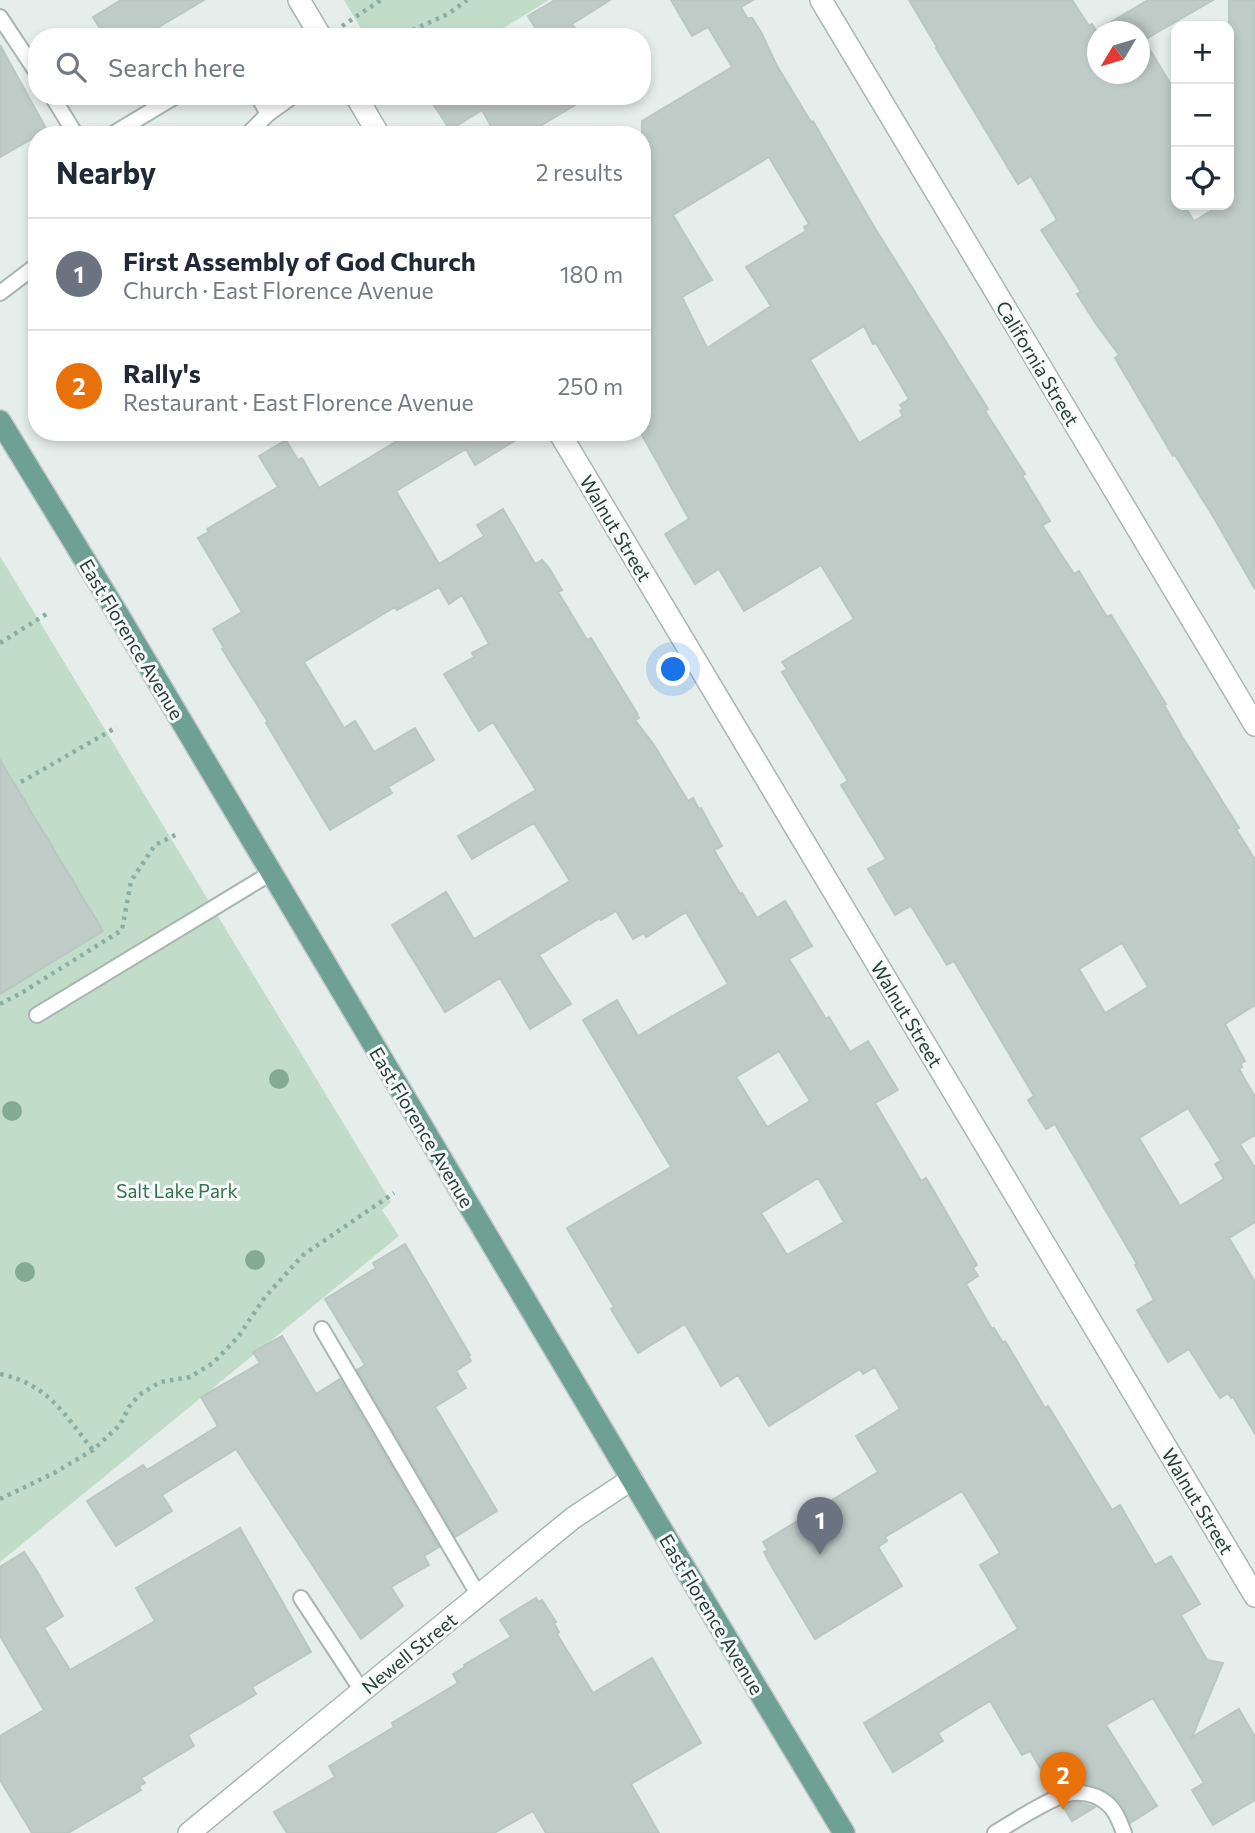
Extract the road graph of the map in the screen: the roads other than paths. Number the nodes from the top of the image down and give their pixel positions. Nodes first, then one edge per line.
1 (299, 0) edge
2 (821, 0) edge
3 (0, 17) edge
4 (322, 28) edge
5 (28, 59) edge
6 (58, 105) edge
7 (161, 105) edge
8 (263, 105) edge
9 (280, 105) edge
10 (361, 105) edge
11 (268, 114) junction
12 (70, 126) edge
13 (126, 126) edge
14 (256, 126) edge
15 (374, 126) edge
16 (28, 272) edge
17 (0, 293) edge
18 (0, 421) edge
19 (564, 441) edge
20 (1255, 725) edge
21 (271, 873) junction
22 (37, 1015) dead end
23 (322, 1329) dead end
24 (632, 1479) junction
25 (480, 1596) junction
26 (1255, 1596) edge
27 (301, 1598) dead end
28 (362, 1691) junction
29 (189, 1833) edge
30 (844, 1833) edge
31 (995, 1833) edge
32 (1124, 1833) edge

1 - 4 street
2 - 20 street, California Street
3 - 5 lane
6 - 12 lane
7 - 13 lane
8 - 11 lane
9 - 11 lane
10 - 15 street
11 - 14 lane
16 - 17 lane
18 - 21 main road, East Florence Avenue
19 - 26 street, Walnut Street
21 - 22 lane
21 - 24 main road, East Florence Avenue
23 - 25 lane
24 - 25 street, Newell Street
24 - 30 main road, East Florence Avenue
25 - 28 street, Newell Street
27 - 28 lane
28 - 29 street, Newell Street
31 - 32 lane

